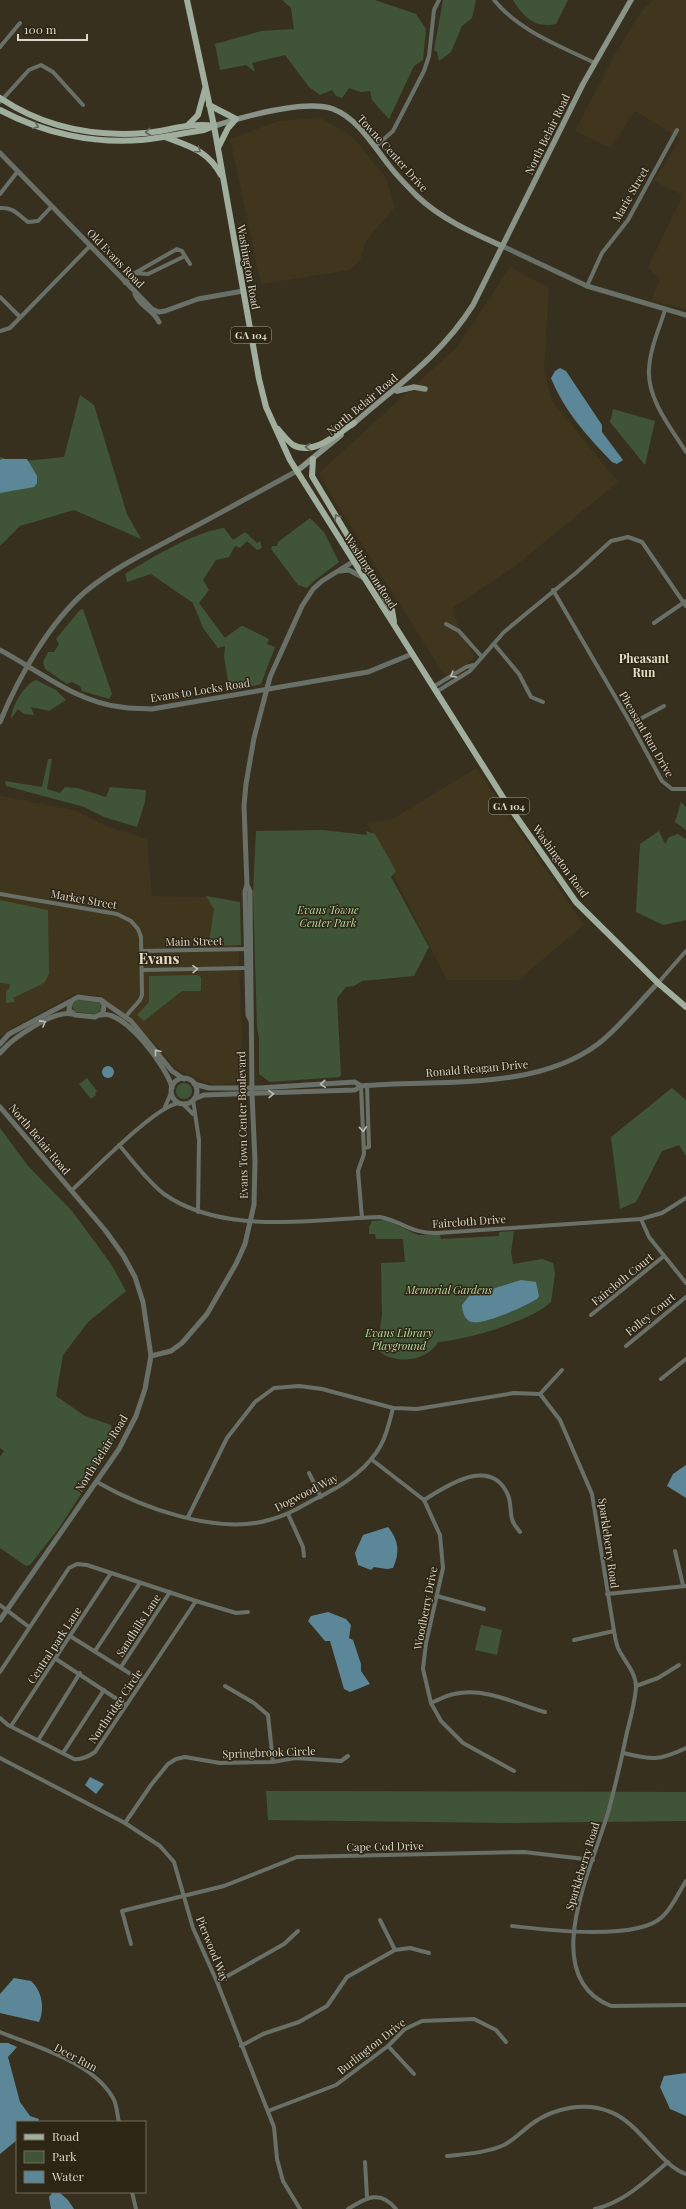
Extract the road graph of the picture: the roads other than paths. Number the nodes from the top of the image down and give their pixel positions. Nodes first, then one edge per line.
1 (187, 0) edge
2 (439, 0) edge
3 (494, 0) edge
4 (631, 0) edge
5 (20, 23) dead end
6 (0, 47) edge
7 (595, 63) junction
8 (205, 88) junction
9 (1, 100) edge
10 (83, 105) dead end
11 (209, 105) junction
12 (0, 110) edge
13 (236, 119) junction
14 (214, 126) junction
15 (187, 127) junction
16 (677, 130) dead end
17 (163, 136) junction
18 (375, 147) junction
19 (218, 148) junction
20 (0, 153) edge
21 (18, 172) junction
22 (224, 179) junction
23 (0, 194) edge
24 (52, 206) junction
25 (0, 208) edge
26 (90, 246) junction
27 (502, 246) junction
28 (185, 256) junction
29 (190, 264) dead end
30 (136, 273) junction
31 (125, 283) junction
32 (587, 286) junction
33 (134, 291) junction
34 (243, 291) junction
35 (0, 297) edge
36 (665, 310) junction
37 (686, 315) edge
38 (20, 317) junction
39 (159, 322) dead end
40 (0, 331) edge
41 (425, 389) dead end
42 (393, 392) junction
43 (354, 423) junction
44 (274, 426) junction
45 (686, 452) edge
46 (313, 459) junction
47 (297, 471) junction
48 (354, 561) junction
49 (335, 572) junction
50 (366, 578) junction
51 (553, 590) junction
52 (685, 603) edge
53 (654, 623) dead end
54 (446, 624) dead end
55 (394, 625) junction
56 (494, 644) junction
57 (0, 650) edge
58 (412, 654) junction
59 (482, 657) junction
60 (474, 665) junction
61 (28, 667) junction
62 (433, 686) junction
63 (267, 689) junction
64 (436, 692) junction
65 (543, 702) dead end
66 (664, 706) dead end
67 (0, 722) edge
68 (631, 724) junction
69 (686, 789) edge
70 (0, 894) edge
71 (248, 949) junction
72 (141, 950) junction
73 (686, 951) edge
74 (249, 968) junction
75 (142, 970) junction
76 (658, 983) junction
77 (101, 1000) junction
78 (71, 1001) junction
79 (686, 1007) edge
80 (73, 1014) junction
81 (100, 1015) junction
82 (126, 1016) junction
83 (20, 1028) junction
84 (22, 1034) junction
85 (0, 1044) edge
86 (0, 1053) edge
87 (184, 1079) junction
88 (194, 1084) junction
89 (364, 1085) junction
90 (252, 1088) junction
91 (171, 1090) junction
92 (252, 1094) junction
93 (193, 1099) junction
94 (181, 1103) junction
95 (0, 1107) edge
96 (165, 1107) junction
97 (194, 1114) junction
98 (119, 1145) junction
99 (71, 1191) junction
100 (686, 1198) edge
101 (198, 1212) junction
102 (362, 1218) junction
103 (641, 1219) junction
104 (250, 1222) junction
105 (664, 1256) junction
106 (686, 1283) edge
107 (686, 1297) edge
108 (591, 1315) dead end
109 (626, 1346) dead end
110 (150, 1356) junction
111 (686, 1359) edge
112 (562, 1370) dead end
113 (661, 1379) dead end
114 (540, 1394) junction
115 (393, 1408) junction
116 (371, 1459) junction
117 (309, 1473) dead end
118 (97, 1482) junction
119 (321, 1497) junction
120 (424, 1500) junction
121 (288, 1514) junction
122 (188, 1517) junction
123 (520, 1532) dead end
124 (675, 1551) dead end
125 (304, 1556) dead end
126 (111, 1573) junction
127 (140, 1583) junction
128 (685, 1585) edge
129 (170, 1592) junction
130 (607, 1594) junction
131 (437, 1596) junction
132 (196, 1601) junction
133 (0, 1605) edge
134 (484, 1609) dead end
135 (6, 1610) junction
136 (248, 1612) dead end
137 (0, 1620) edge
138 (29, 1626) junction
139 (614, 1631) junction
140 (70, 1636) junction
141 (574, 1640) dead end
142 (95, 1651) junction
143 (56, 1659) junction
144 (679, 1665) dead end
145 (121, 1668) junction
146 (0, 1672) edge
147 (80, 1674) junction
148 (142, 1681) junction
149 (225, 1686) dead end
150 (636, 1686) junction
151 (104, 1690) junction
152 (431, 1703) junction
153 (126, 1705) junction
154 (545, 1712) dead end
155 (0, 1718) edge
156 (12, 1726) junction
157 (39, 1739) junction
158 (686, 1748) edge
159 (63, 1753) junction
160 (623, 1753) junction
161 (348, 1756) dead end
162 (0, 1758) edge
163 (273, 1762) junction
164 (514, 1771) dead end
165 (125, 1823) junction
166 (592, 1860) junction
167 (686, 1882) edge
168 (184, 1896) junction
169 (380, 1920) dead end
170 (512, 1926) dead end
171 (298, 1931) dead end
172 (573, 1932) junction
173 (131, 1944) dead end
174 (395, 1950) junction
175 (429, 1953) dead end
176 (217, 1982) junction
177 (686, 2005) edge
178 (0, 2032) edge
179 (506, 2042) dead end
180 (241, 2046) junction
181 (388, 2046) junction
182 (414, 2074) dead end
183 (268, 2111) junction
184 (119, 2121) edge
185 (447, 2156) dead end
186 (365, 2162) dead end
187 (668, 2162) junction
188 (686, 2174) edge
189 (132, 2193) edge
190 (367, 2197) junction
191 (136, 2209) edge
192 (300, 2209) edge
193 (348, 2209) edge
194 (396, 2209) edge
195 (595, 2209) edge

1 - 8 main road, Washington Road / GA 104
2 - 18 street
3 - 7 street
4 - 7 main road, North Belair Road
5 - 6 street
7 - 27 main road, North Belair Road
8 - 11 main road, Washington Road / GA 104
8 - 15 main road
9 - 10 street
15 -> 9 main road
11 - 13 main road
11 - 14 main road, Washington Road / GA 104
12 -> 17 main road
13 - 14 main road, Towne Center Drive
13 - 18 main road, Towne Center Drive
13 - 19 main road
14 - 15 main road
14 - 17 main road
14 - 19 main road, Washington Road / GA 104
16 - 32 street, Marie Street
17 -> 22 main road
18 - 27 main road, Towne Center Drive
19 - 22 main road, Washington Road / GA 104
20 - 21 street, Old Evans Road
21 - 23 street
21 - 24 street, Old Evans Road
22 - 34 main road, Washington Road / GA 104
24 - 25 street
24 - 26 street, Old Evans Road
26 - 31 street, Old Evans Road
26 - 38 street
27 - 32 street
27 - 42 main road, North Belair Road
28 - 29 street
28 - 30 street
28 - 30 street
30 - 31 street
31 - 33 street, Old Evans Road
32 - 36 street
33 - 34 street, Old Evans Road
33 - 39 street
34 - 44 main road, Washington Road / GA 104
35 - 38 street
36 - 37 street
36 - 45 street
38 - 40 street
41 - 42 main road
42 - 43 main road, North Belair Road
43 -> 44 main road
43 - 46 main road, North Belair Road
44 - 47 main road, Washington Road / GA 104
46 - 47 main road, North Belair Road
55 -> 46 main road, Washington Road
47 - 48 main road, Washington Road / GA 104
47 - 61 street, North Belair Road
48 - 49 street, Evans Town Center Boulevard
48 - 50 main road, Washington Road / GA 104
49 - 50 street
49 - 63 street, Evans Town Center Boulevard
50 - 55 main road, Washington Road / GA 104
51 - 52 street
51 - 56 street
51 - 68 street, Pheasant Run Drive
52 - 53 street
54 - 59 street
55 - 58 main road, Washington Road / GA 104
56 - 59 street
56 - 65 street
57 - 61 street, Evans to Locks Road
58 - 62 main road, Washington Road / GA 104
58 - 63 street, Evans to Locks Road
59 - 60 street
60 -> 62 street
60 - 64 street
61 - 63 street, Evans to Locks Road
61 - 67 street, North Belair Road
62 - 64 main road, Washington Road / GA 104
63 - 71 street, Evans Town Center Boulevard
64 - 76 main road, Washington Road / GA 104
66 - 68 street
68 - 69 street, Pheasant Run Drive
70 - 72 street, Market Street
71 - 72 street, Main Street
71 - 74 street, Evans Town Center Boulevard
72 - 75 street, Market Street
73 - 76 street
75 -> 74 street
74 - 90 street, Evans Town Center Boulevard
75 - 82 street, Market Street
76 - 79 main road, Washington Road / GA 104
76 - 89 street, Ronald Reagan Drive
77 - 78 street, Ronald Reagan Drive
77 - 81 street
77 - 82 street, Ronald Reagan Drive
78 - 80 street
78 - 83 street, Ronald Reagan Drive
80 - 81 street
84 -> 80 street
81 - 91 street
87 -> 82 street, Ronald Reagan Drive
83 - 84 street
83 - 85 street, Ronald Reagan Drive
84 - 86 street
87 - 88 street, Ronald Reagan Drive
87 - 91 street
88 - 90 street, Ronald Reagan Drive
88 - 93 street
89 -> 90 street, Ronald Reagan Drive
92 -> 89 street, Ronald Reagan Drive
89 - 102 street
90 - 92 street, Evans Town Center Boulevard
91 - 94 street
91 - 96 street
92 - 93 street, Ronald Reagan Drive
92 - 104 street, Evans Town Center Boulevard
93 - 94 street, Ronald Reagan Drive
93 - 97 street
94 - 96 street
94 - 97 street
95 - 99 street, North Belair Road
96 - 98 street
97 - 101 street
98 - 99 street
98 - 101 street, Faircloth Drive
99 - 110 street, North Belair Road
100 - 103 street, Faircloth Drive
101 - 104 street, Faircloth Drive
102 - 103 street, Faircloth Drive
102 - 104 street, Faircloth Drive
103 - 105 street
104 - 110 street, Evans Town Center Boulevard
105 - 106 street
105 - 108 street, Faircloth Court
107 - 109 street, Folley Court
110 - 118 street, North Belair Road
111 - 113 street
112 - 114 street
114 - 115 street
114 - 130 street, Sparkleberry Road
115 - 116 street, Dogwood Way
115 - 122 street
116 - 119 street, Dogwood Way
116 - 120 street, Woodberry Drive
117 - 119 street
118 - 122 street, Dogwood Way
118 - 135 street, North Belair Road
119 - 121 street, Dogwood Way
120 - 123 street
120 - 131 street, Woodberry Drive
121 - 122 street, Dogwood Way
121 - 125 street
124 - 128 street
126 - 127 street
126 - 138 street
126 - 140 street, Central park Lane
127 - 129 street
127 - 142 street
128 - 130 street
129 - 132 street
129 - 145 street, Sandhills Lane
130 - 139 street, Sparkleberry Road
131 - 134 street
131 - 152 street, Woodberry Drive
132 - 136 street
132 - 148 street, Northridge Circle
133 - 135 street
135 - 137 street, North Belair Road
135 - 138 street
138 - 146 street
139 - 141 street
139 - 150 street, Sparkleberry Road
140 - 142 street
140 - 143 street, Central park Lane
142 - 145 street
143 - 147 street
143 - 156 street, Central park Lane
144 - 150 street
145 - 148 street
147 - 151 street
147 - 157 street
148 - 153 street, Northridge Circle
149 - 163 street
150 - 160 street, Sparkleberry Road
151 - 153 street
151 - 159 street
152 - 154 street
152 - 164 street, Woodberry Drive
153 - 159 street, Northridge Circle
155 - 156 street, Northridge Circle
156 - 157 street, Northridge Circle
157 - 159 street, Northridge Circle
158 - 160 street
160 - 166 street, Sparkleberry Road
161 - 163 street, Springbrook Circle
162 - 165 street, Pierwood Way
163 - 165 street, Springbrook Circle
165 - 168 street, Pierwood Way
166 - 168 street, Cape Cod Drive
166 - 172 street, Sparkleberry Road
167 - 172 street
168 - 173 street, Cape Cod Drive
168 - 176 street, Pierwood Way
169 - 174 street
170 - 172 street
171 - 176 street
172 - 177 street, Sparkleberry Road
174 - 175 street
174 - 180 street
176 - 180 street, Pierwood Way
178 - 184 street, Deer Run
179 - 181 street, Burlington Drive
180 - 183 street, Pierwood Way
181 - 182 street
181 - 183 street, Burlington Drive
183 - 192 street, Pierwood Way
185 - 187 street
186 - 190 street
187 - 188 street
187 - 195 street
189 - 191 street
190 - 193 street
190 - 194 street

